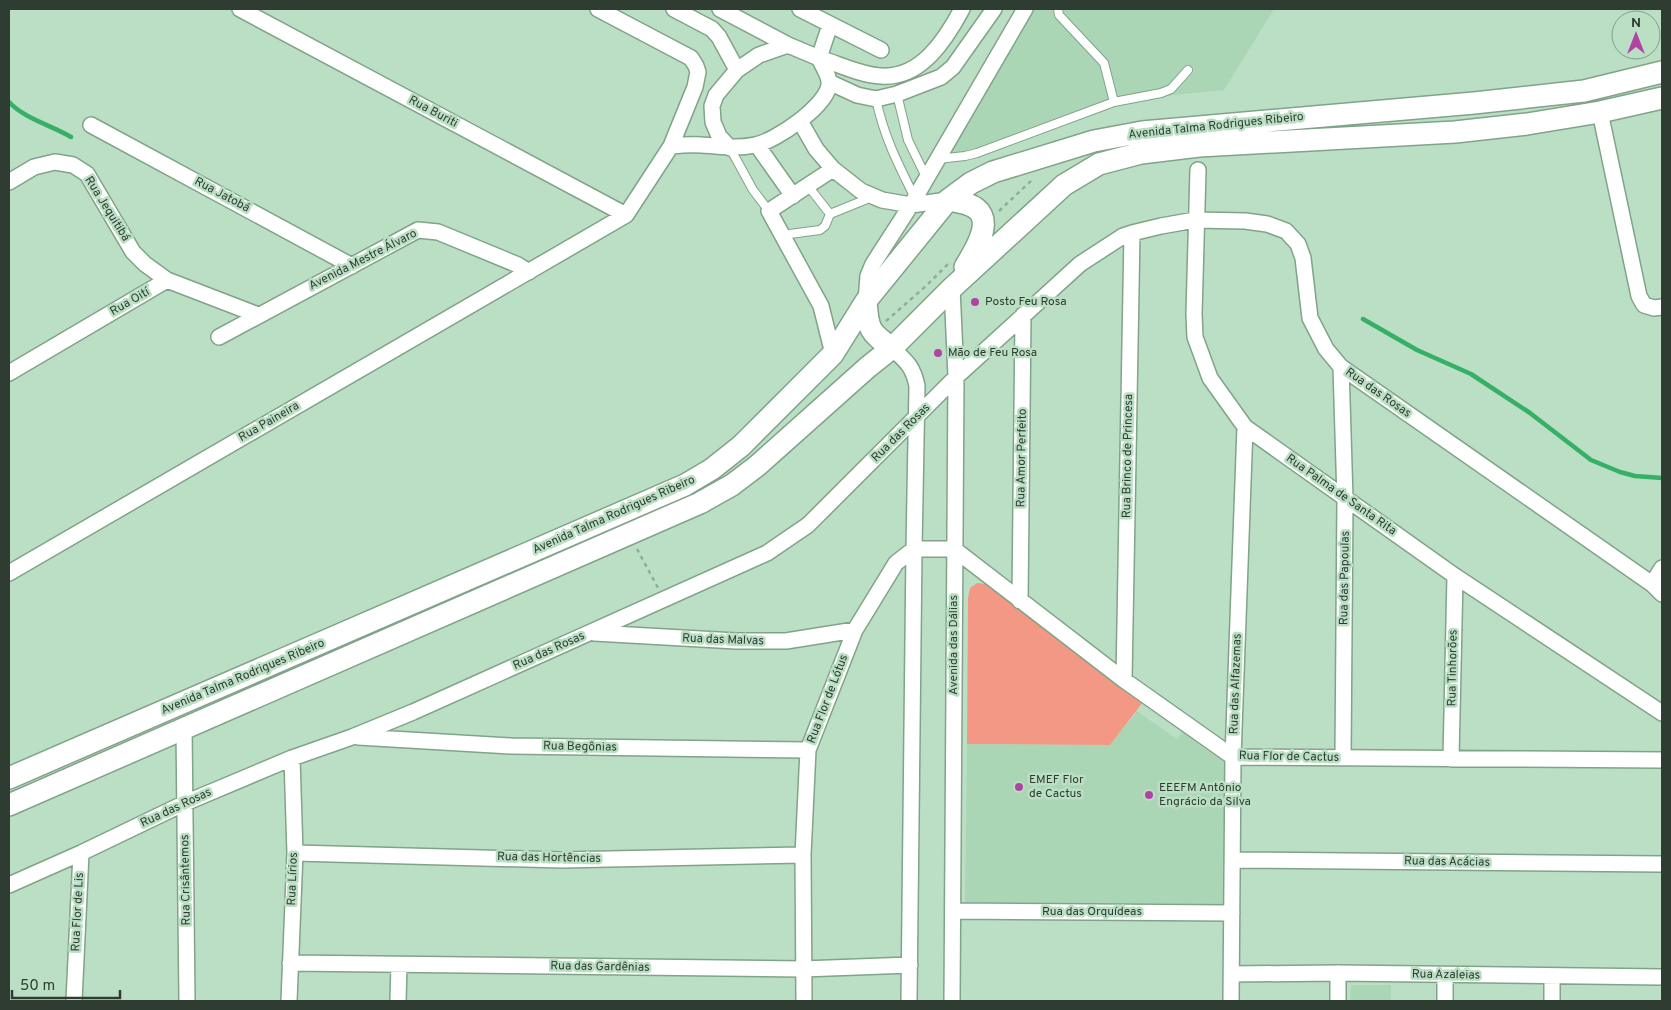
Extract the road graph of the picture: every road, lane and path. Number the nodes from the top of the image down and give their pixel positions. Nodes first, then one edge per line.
1 (240, 9) edge
2 (598, 9) edge
3 (674, 9) edge
4 (720, 9) edge
5 (800, 9) edge
6 (962, 9) edge
7 (994, 9) edge
8 (1025, 9) edge
9 (1058, 9) edge
10 (830, 25) junction
11 (788, 45) junction
12 (881, 50) dead end
13 (819, 58) junction
14 (737, 70) junction
15 (1188, 70) dead end
16 (1662, 72) edge
17 (829, 82) junction
18 (897, 94) junction
19 (1662, 98) edge
20 (876, 99) junction
21 (1114, 102) junction
22 (1600, 112) junction
23 (800, 121) junction
24 (713, 122) junction
25 (91, 125) dead end
26 (701, 144) junction
27 (757, 145) junction
28 (671, 146) junction
29 (730, 148) junction
30 (938, 158) junction
31 (833, 169) junction
32 (1198, 170) dead end
33 (926, 178) junction
34 (9, 182) edge
35 (808, 186) junction
36 (793, 196) junction
37 (872, 197) junction
38 (948, 200) junction
39 (913, 201) junction
40 (769, 211) junction
41 (830, 214) junction
42 (626, 215) junction
43 (1195, 220) junction
44 (1132, 233) junction
45 (782, 235) junction
46 (352, 266) junction
47 (529, 272) junction
48 (167, 280) junction
49 (952, 288) junction
50 (866, 301) junction
51 (1662, 307) edge
52 (258, 315) junction
53 (1023, 315) junction
54 (219, 336) dead end
55 (892, 348) junction
56 (833, 354) junction
57 (1341, 367) junction
58 (9, 373) edge
59 (956, 377) junction
60 (916, 418) junction
61 (1245, 427) junction
62 (1345, 499) junction
63 (630, 534) junction
64 (954, 549) junction
65 (914, 550) junction
66 (1662, 568) edge
67 (9, 572) edge
68 (1455, 576) junction
69 (1657, 589) edge
70 (663, 600) junction
71 (1020, 601) junction
72 (855, 630) junction
73 (590, 633) junction
74 (1124, 680) junction
75 (1662, 713) edge
76 (184, 728) junction
77 (352, 737) junction
78 (808, 750) junction
79 (1233, 757) junction
80 (292, 758) junction
81 (1343, 758) junction
82 (1451, 759) junction
83 (1662, 760) edge
84 (9, 778) edge
85 (186, 803) junction
86 (9, 805) edge
87 (81, 853) junction
88 (295, 853) junction
89 (803, 855) junction
90 (1232, 860) junction
91 (1662, 864) edge
92 (9, 885) edge
93 (953, 911) junction
94 (1232, 913) junction
95 (290, 963) junction
96 (399, 965) junction
97 (910, 965) junction
98 (803, 969) junction
99 (1338, 973) junction
100 (1231, 974) junction
101 (1445, 976) junction
102 (1552, 977) junction
103 (1662, 977) edge
104 (74, 1001) edge
105 (187, 1001) edge
106 (289, 1001) edge
107 (398, 1001) edge
108 (804, 1001) edge
109 (909, 1001) edge
110 (952, 1001) edge
111 (1231, 1001) edge
112 (1338, 1001) edge
113 (1445, 1001) edge
114 (1552, 1001) edge

1 - 42 street, Rua Buriti
2 - 28 street
3 - 14 street
4 - 11 street
5 - 10 street
6 - 13 street
7 - 18 street
8 - 30 street
9 - 21 lane
10 - 12 street
10 - 13 street
11 - 13 street
11 - 14 street
13 - 17 street
14 - 24 street
15 - 21 lane
16 - 38 main road, Avenida Talma Rodrigues Ribeiro
17 - 20 street
17 - 23 street
18 - 20 street
18 - 33 lane
19 - 22 main road, Avenida Talma Rodrigues Ribeiro
20 - 39 lane
21 - 30 lane
22 - 49 main road, Avenida Talma Rodrigues Ribeiro
22 - 51 street
23 - 27 street
23 - 31 street
24 - 26 street
24 - 29 street
25 - 46 street, Rua Jatobá
26 - 28 street
26 - 29 street
27 - 29 street
27 - 36 street
28 - 42 street
29 - 40 lane
30 - 33 street
31 - 35 street
31 - 37 street
32 - 43 street, Rua Palma de Santa Rita
33 - 39 street
34 - 48 street, Rua Jequitibá
35 - 36 street
35 - 41 lane
36 - 40 street
37 - 39 street
37 - 41 lane
38 - 39 street
38 - 49 main road
38 - 50 main road, Avenida Talma Rodrigues Ribeiro
39 - 50 street
40 - 45 street
41 - 45 lane
42 - 47 street
43 - 44 street, Rua das Rosas
43 - 57 street, Rua das Rosas
43 - 61 street, Rua Palma de Santa Rita
44 - 53 street, Rua das Rosas
44 - 74 street, Rua Brinco de Princesa
45 - 56 street
46 - 47 street, Avenida Mestre Álvaro
46 - 52 street, Avenida Mestre Álvaro
47 - 67 street, Rua Paineira
48 - 52 street
48 - 58 street, Rua Oití
49 - 55 main road, Avenida Talma Rodrigues Ribeiro
49 - 59 street, Avenida das Dálias
50 - 55 main road
50 - 56 main road, Avenida Talma Rodrigues Ribeiro
52 - 54 street, Avenida Mestre Álvaro
53 - 59 street, Rua das Rosas
53 - 71 street, Rua Amor Perfeito
55 - 60 street
55 - 63 main road, Avenida Talma Rodrigues Ribeiro
56 - 84 main road, Avenida Talma Rodrigues Ribeiro
57 - 62 street, Rua das Papoulas
57 - 69 street, Rua das Rosas
59 - 60 street, Rua das Rosas
59 - 64 street, Avenida das Dálias
60 - 65 street
60 - 70 street, Rua das Rosas
61 - 62 street, Rua Palma de Santa Rita
61 - 79 street, Rua das Alfazemas
62 - 68 street, Rua Palma de Santa Rita
62 - 81 street, Rua das Papoulas
63 - 70 path
63 - 76 main road, Avenida Talma Rodrigues Ribeiro
64 - 65 street
64 - 71 street, Rua Flor de Cactus
64 - 93 street, Avenida das Dálias
65 - 72 street, Rua Flor de Lótus
65 - 97 street
66 - 69 street
68 - 75 street, Rua Palma de Santa Rita
68 - 82 street, Rua Tinhorões
70 - 73 street, Rua das Rosas
71 - 74 street, Rua Flor de Cactus
72 - 73 street, Rua das Malvas
72 - 78 street, Rua Flor de Lótus
73 - 77 street, Rua das Rosas
74 - 79 street, Rua Flor de Cactus
76 - 85 street, Rua Crisântemos
76 - 86 main road, Avenida Talma Rodrigues Ribeiro
77 - 78 street, Rua Begônias
77 - 80 street, Rua das Rosas
78 - 89 street, Rua Flor de Lótus
79 - 81 street, Rua Flor de Cactus
79 - 90 street, Rua das Alfazemas
80 - 85 street, Rua das Rosas
80 - 88 street, Rua Lírios
81 - 82 street, Rua Flor de Cactus
82 - 83 street, Rua Flor de Cactus
85 - 87 street, Rua das Rosas
85 - 105 street, Rua Crisântemos
87 - 92 street, Rua das Rosas
87 - 104 street, Rua Flor de Lis
88 - 89 street, Rua das Hortências
88 - 95 street, Rua Lírios
89 - 98 street, Rua Flor de Lótus
90 - 91 street, Rua das Acácias
90 - 94 street, Rua das Alfazemas
93 - 94 street, Rua das Orquídeas
93 - 110 street, Avenida das Dálias
94 - 100 street, Rua das Alfazemas
95 - 96 street, Rua das Gardênias
95 - 106 street, Rua Lírios
96 - 98 street, Rua das Gardênias
96 - 107 street
97 - 98 street, Rua das Gardênias
97 - 109 street
98 - 108 street, Rua Flor de Lótus
99 - 100 street, Rua Azaleias
99 - 101 street, Rua Azaleias
99 - 112 street
100 - 111 street, Rua das Alfazemas
101 - 102 street, Rua Azaleias
101 - 113 street
102 - 103 street, Rua Azaleias
102 - 114 street

